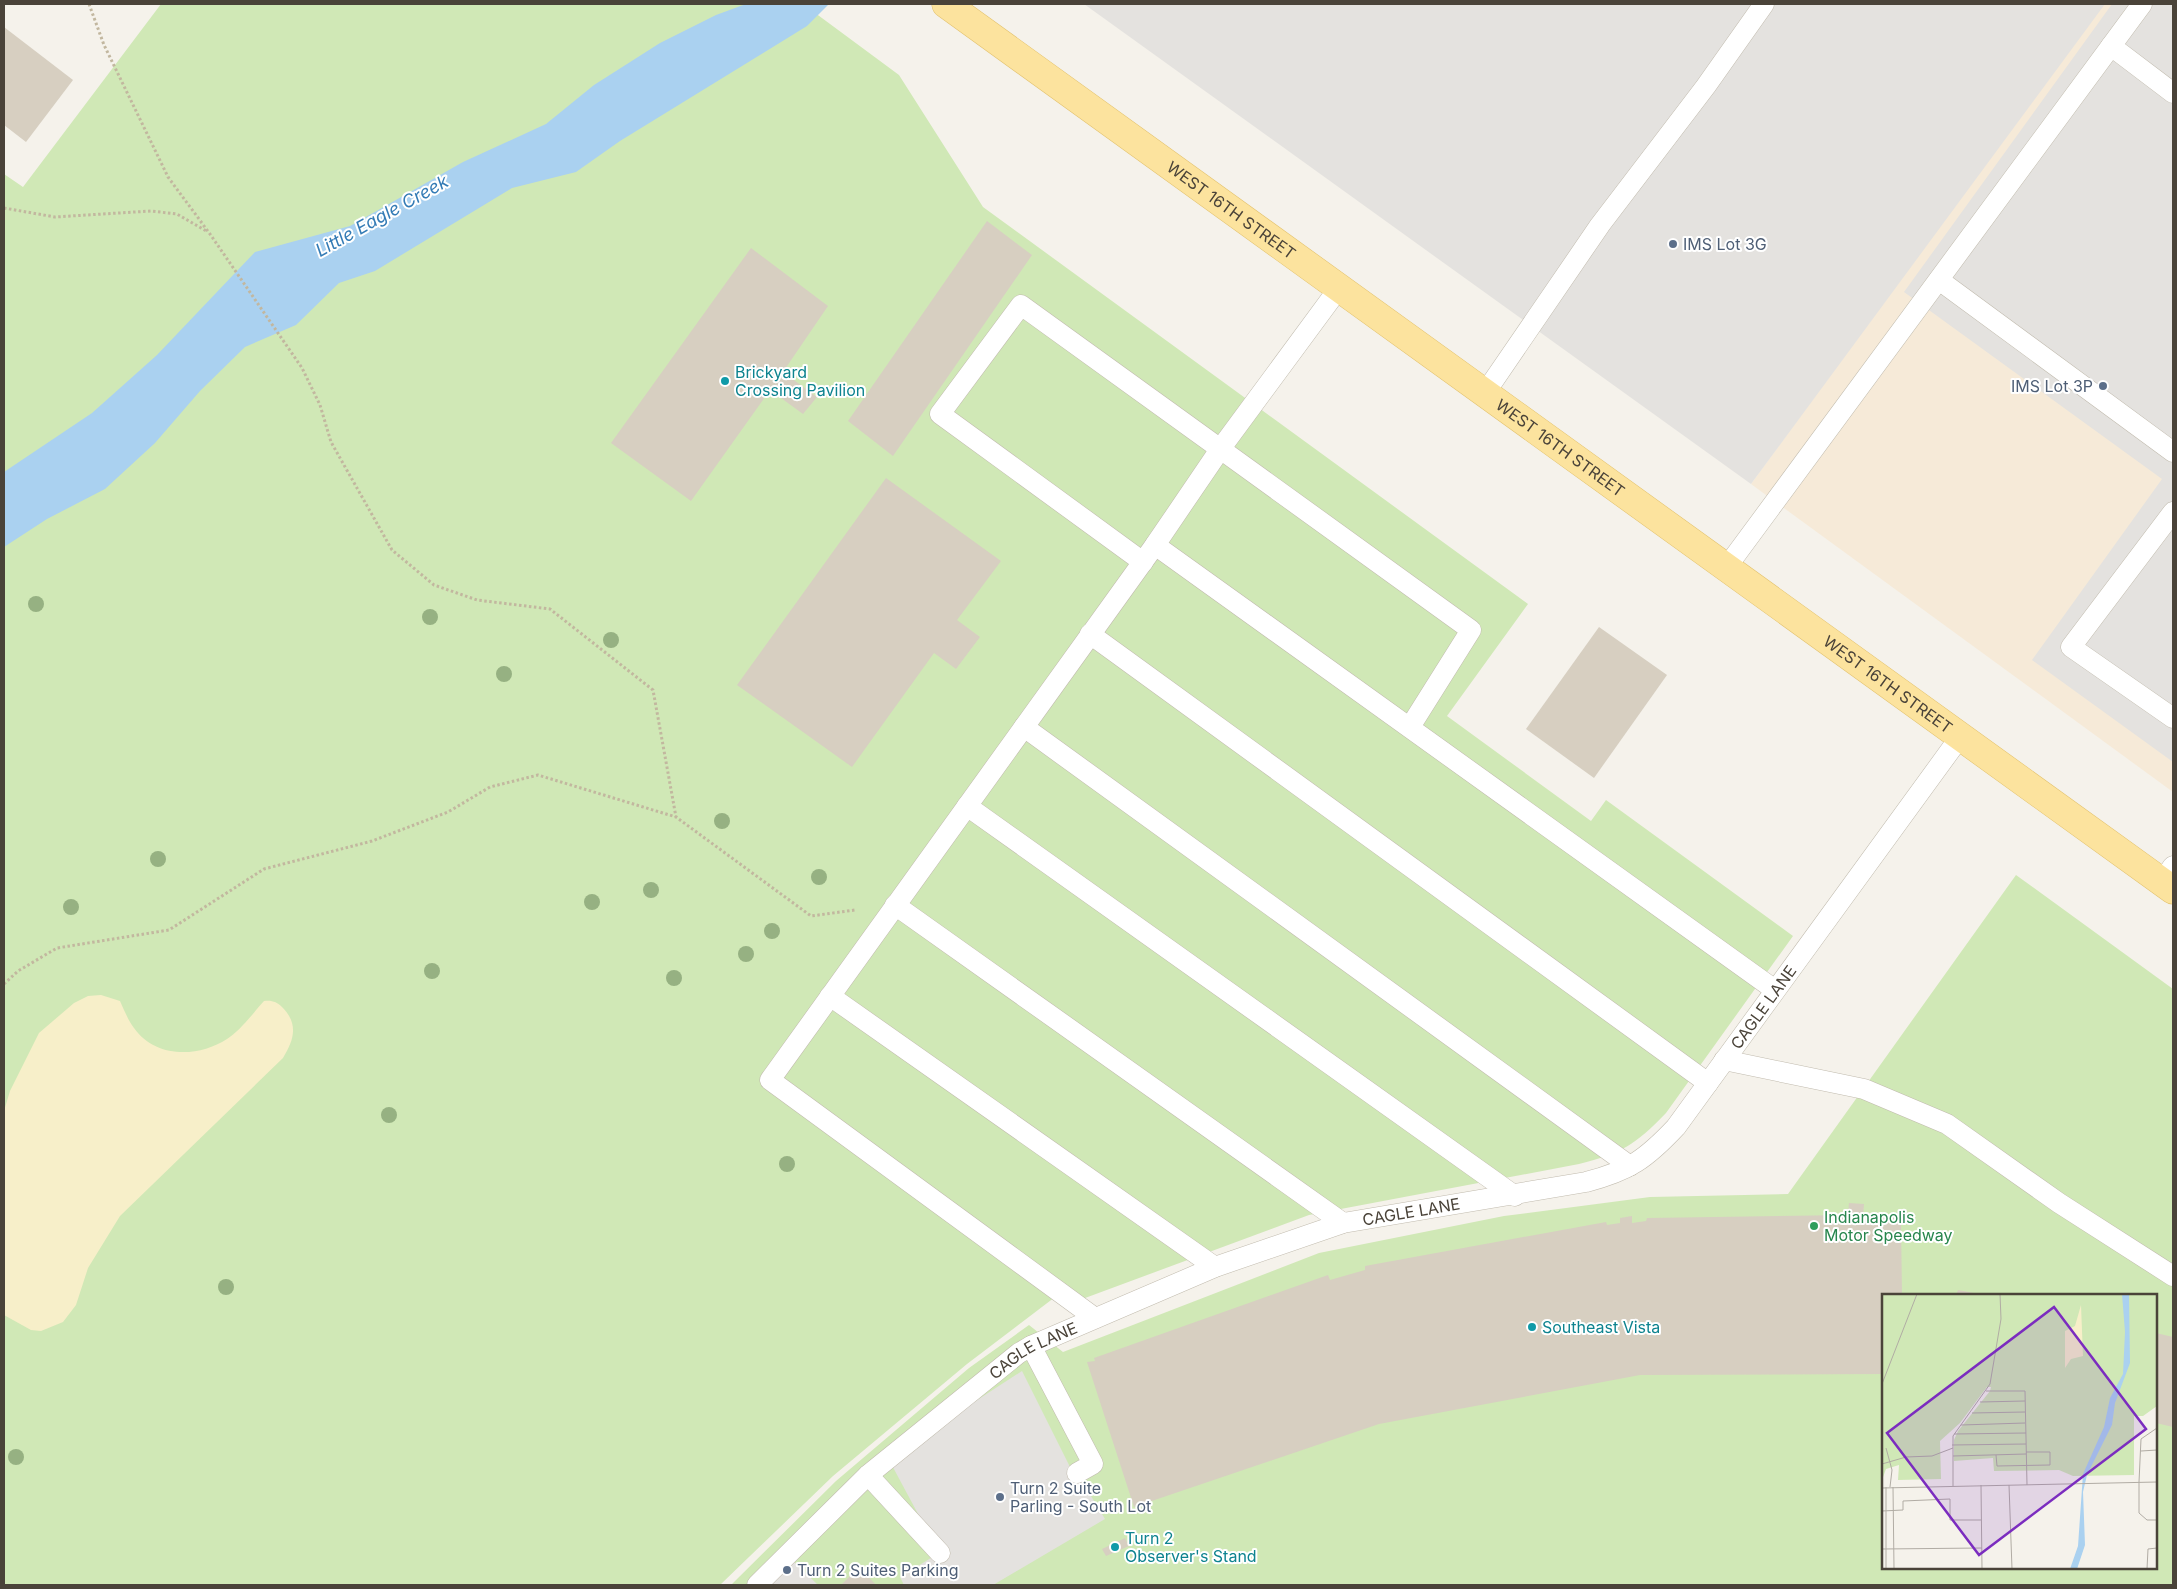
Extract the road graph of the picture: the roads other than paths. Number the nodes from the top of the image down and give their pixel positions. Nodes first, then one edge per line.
1 (946, 4) edge
2 (1764, 4) edge
3 (2142, 4) edge
4 (2111, 46) junction
5 (2173, 93) edge
6 (1939, 280) junction
7 (1339, 288) junction
8 (1485, 393) junction
9 (1221, 448) junction
10 (2173, 452) edge
11 (2173, 512) edge
12 (1155, 545) junction
13 (1142, 562) junction
14 (1726, 568) junction
15 (1090, 634) junction
16 (2173, 718) edge
17 (1024, 727) junction
18 (1410, 727) junction
19 (1960, 737) junction
20 (967, 806) junction
21 (2169, 879) edge
22 (895, 905) junction
23 (1775, 990) junction
24 (830, 996) junction
25 (1724, 1060) junction
26 (1708, 1082) junction
27 (1630, 1166) junction
28 (1515, 1196) junction
29 (1343, 1223) junction
30 (1215, 1268) junction
31 (2173, 1276) edge
32 (1095, 1318) junction
33 (1031, 1346) junction
34 (1077, 1473) dead end
35 (868, 1475) junction
36 (940, 1553) dead end
37 (757, 1585) edge

1 - 7 main road, WEST 16TH STREET
2 - 8 lane
3 - 4 lane
4 - 5 lane
4 - 6 lane
6 - 10 lane
6 - 14 lane
7 - 8 main road, WEST 16TH STREET
7 - 9 lane
8 - 14 main road, WEST 16TH STREET
9 - 12 lane
9 - 13 lane
9 - 18 lane
11 - 16 lane
12 - 13 lane
12 - 18 lane
13 - 15 lane
14 - 19 main road, WEST 16TH STREET
15 - 17 lane
15 - 26 lane
17 - 20 lane
17 - 27 lane
18 - 23 lane
19 - 21 main road, WEST 16TH STREET
19 - 23 lane, CAGLE LANE
20 - 22 lane
20 - 28 lane
22 - 24 lane
22 - 29 lane
23 - 25 lane, CAGLE LANE
24 - 30 lane
24 - 32 lane
25 - 26 lane, CAGLE LANE
25 - 31 lane
26 - 27 lane, CAGLE LANE
27 - 28 lane, CAGLE LANE
28 - 29 lane, CAGLE LANE
29 - 30 lane, CAGLE LANE
30 - 32 lane, CAGLE LANE
32 - 33 lane, CAGLE LANE
33 - 34 lane
33 - 35 lane, CAGLE LANE
35 - 36 lane
35 - 37 lane, CAGLE LANE

